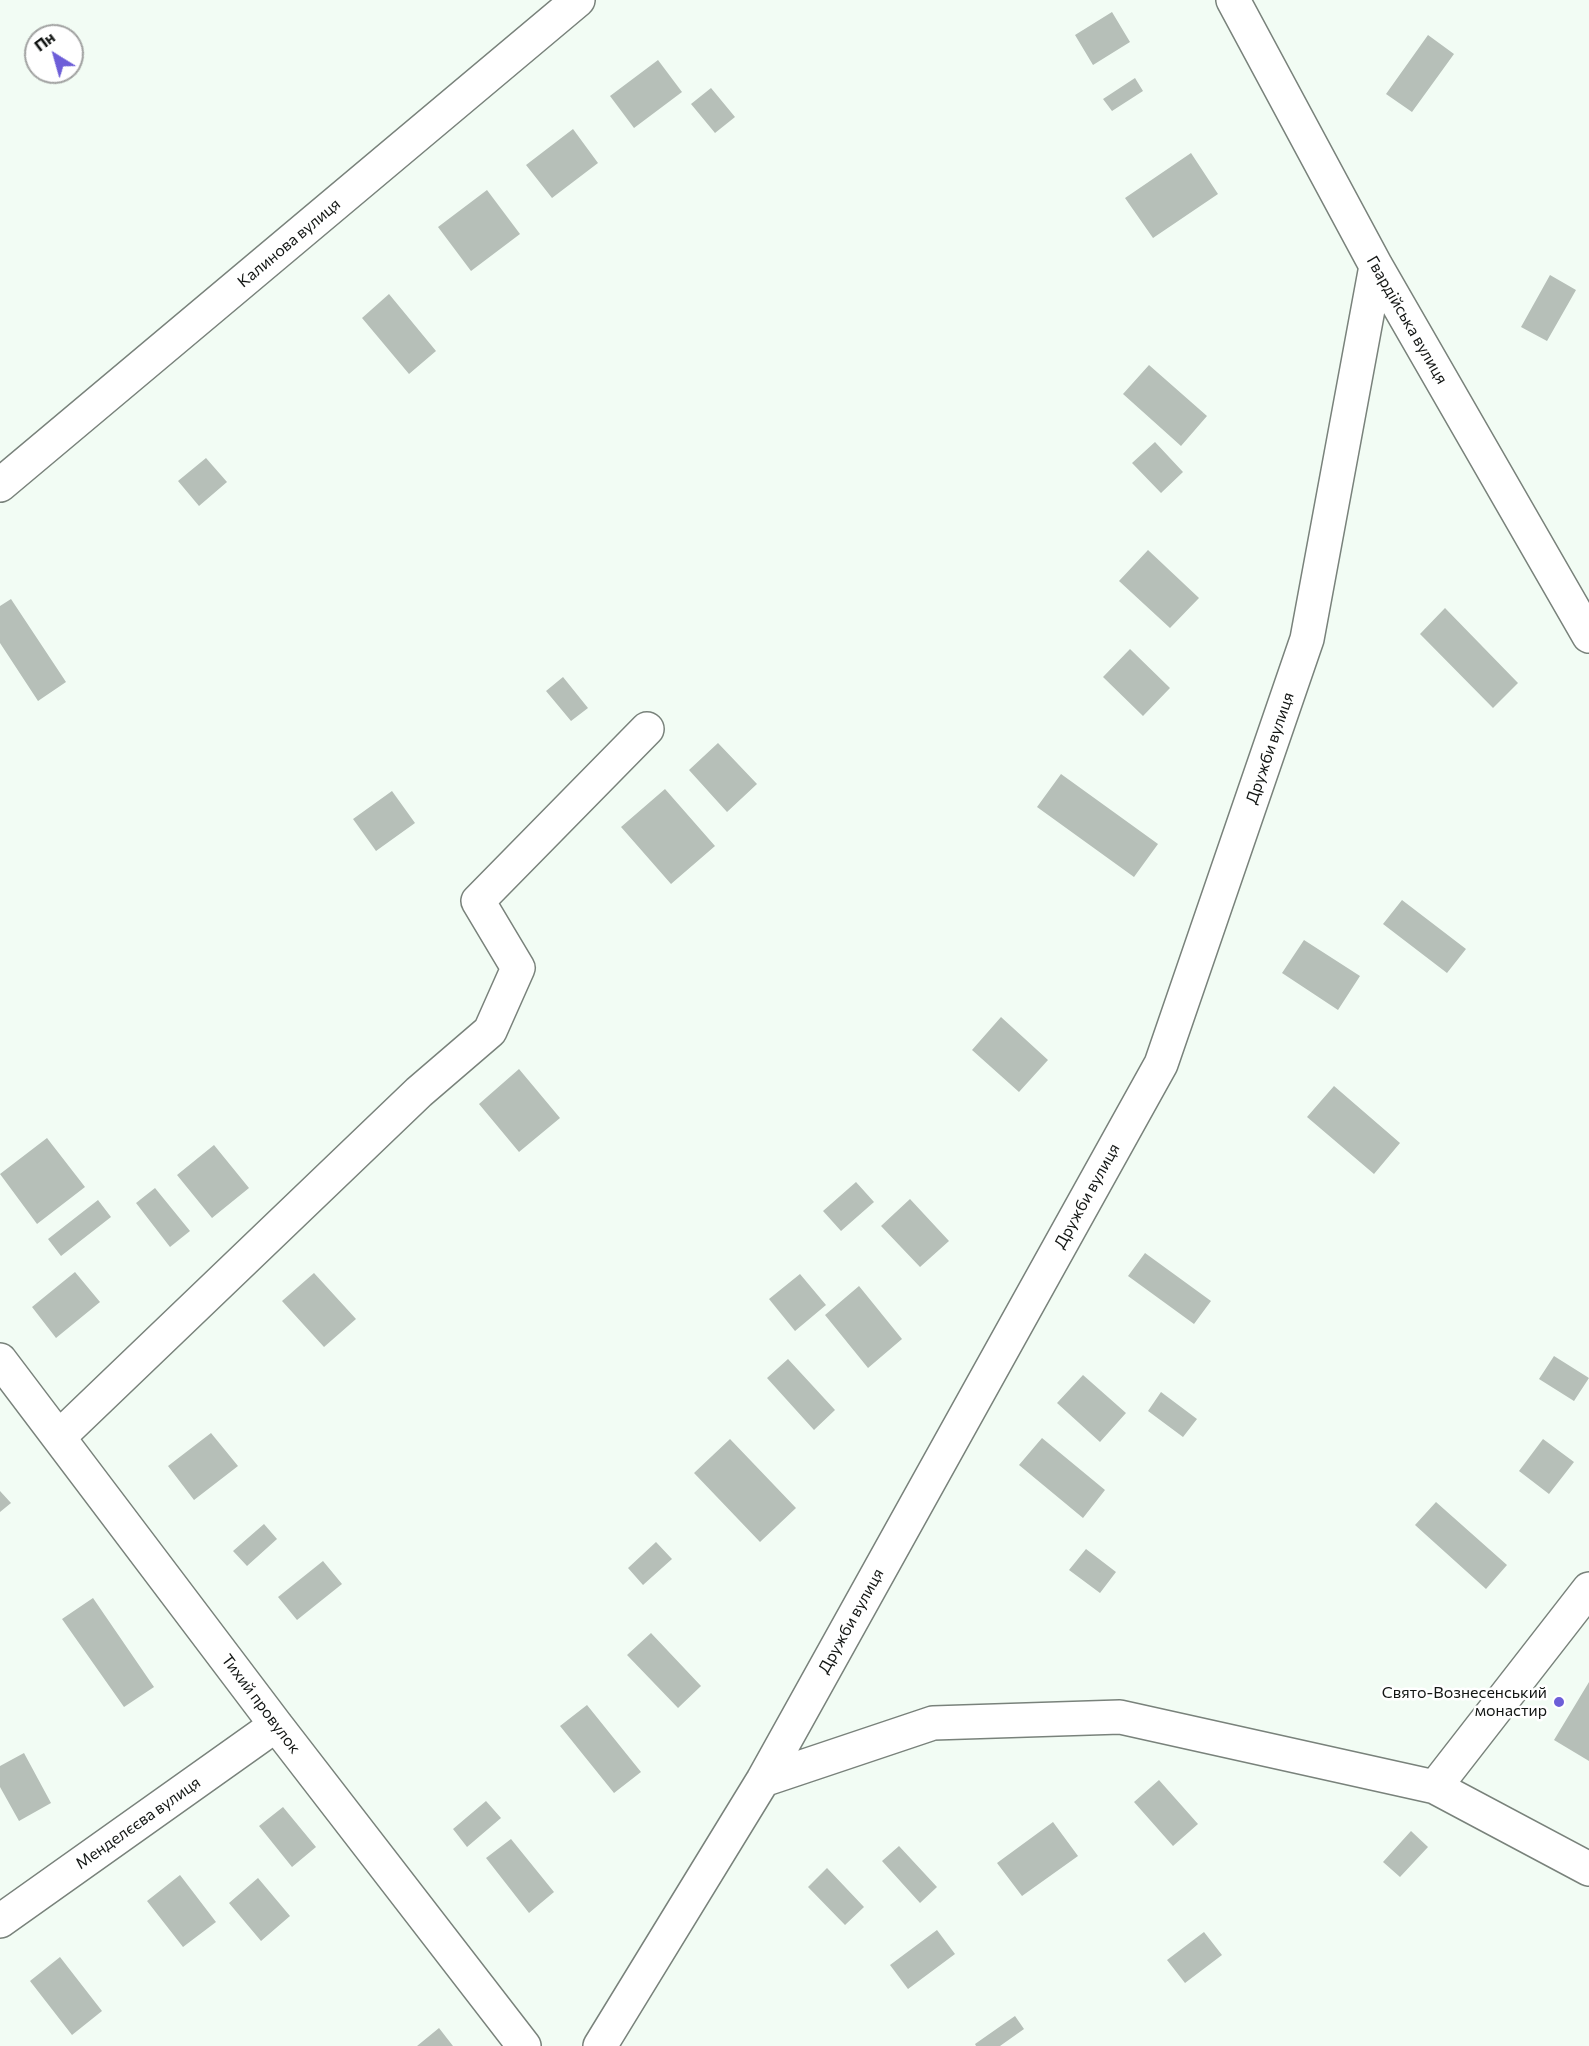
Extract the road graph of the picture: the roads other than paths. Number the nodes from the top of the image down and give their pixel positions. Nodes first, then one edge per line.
1 (578, 0) edge
2 (1233, 0) edge
3 (1376, 266) junction
4 (0, 485) edge
5 (1589, 636) edge
6 (647, 729) dead end
7 (0, 1360) edge
8 (59, 1437) junction
9 (1589, 1589) edge
10 (276, 1725) junction
11 (763, 1780) junction
12 (1435, 1787) junction
13 (1589, 1869) edge
14 (0, 1921) edge
15 (524, 2046) edge
16 (600, 2046) edge

1 - 4 street, Калинова вулиця
2 - 3 street, Гвардійська вулиця
3 - 5 street, Гвардійська вулиця
3 - 11 street, Дружби вулиця
6 - 8 street
7 - 8 street, Тихий провулок
8 - 10 street, Тихий провулок
9 - 12 street
10 - 14 street, Менделєєва вулиця
10 - 15 street, Тихий провулок
11 - 12 street
11 - 16 street, Дружби вулиця
12 - 13 street

